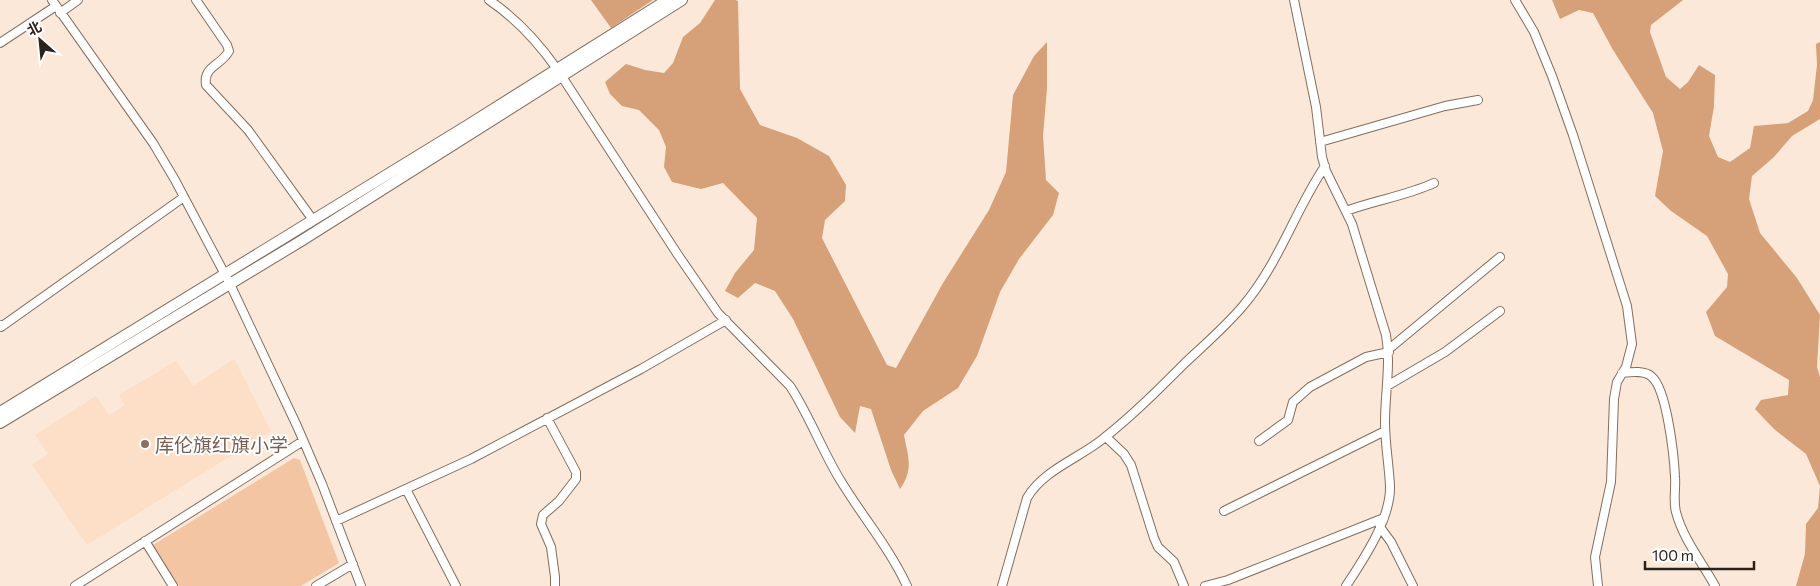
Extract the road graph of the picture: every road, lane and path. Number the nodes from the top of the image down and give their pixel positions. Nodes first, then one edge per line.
1 (78, 0) edge
2 (196, 0) edge
3 (489, 0) edge
4 (667, 0) edge
5 (682, 0) edge
6 (1294, 0) edge
7 (1515, 0) edge
8 (56, 6) edge
9 (0, 43) edge
10 (560, 72) junction
11 (1478, 100) dead end
12 (1320, 142) junction
13 (1325, 166) junction
14 (1434, 183) dead end
15 (184, 197) junction
16 (1346, 211) junction
17 (313, 220) junction
18 (1500, 257) dead end
19 (227, 279) junction
20 (1500, 311) dead end
21 (726, 320) junction
22 (0, 325) edge
23 (1389, 350) junction
24 (1622, 373) junction
25 (1387, 386) junction
26 (0, 412) edge
27 (547, 418) junction
28 (0, 423) edge
29 (1385, 431) junction
30 (1106, 437) junction
31 (303, 441) junction
32 (1259, 441) dead end
33 (406, 489) junction
34 (1224, 511) dead end
35 (1384, 518) junction
36 (336, 521) junction
37 (1380, 527) junction
38 (145, 541) junction
39 (353, 564) junction
40 (1211, 585) edge
41 (75, 586) edge
42 (173, 586) edge
43 (316, 586) edge
44 (361, 586) edge
45 (456, 586) edge
46 (555, 586) edge
47 (907, 586) edge
48 (1002, 586) edge
49 (1184, 586) edge
50 (1346, 586) edge
51 (1413, 586) edge
52 (1598, 586) edge
53 (1716, 586) edge

1 - 8 street
2 - 17 street
3 - 10 street
4 - 10 main road
5 - 10 main road
6 - 12 street
7 - 24 street
8 - 9 street
8 - 15 street
10 - 17 main road
10 - 19 main road
10 - 21 street
11 - 12 street
12 - 13 street
13 - 16 street
13 - 30 street
14 - 16 street
15 - 19 street
15 - 22 street
16 - 23 street
17 - 19 main road
18 - 23 street
19 - 26 main road
19 - 28 main road
19 - 31 street
20 - 25 street
21 - 27 street
21 - 47 street
23 - 25 street
23 - 32 street
24 - 52 street
24 - 53 street
25 - 29 street
27 - 33 street
27 - 46 street
29 - 34 street
29 - 35 street
30 - 48 street
30 - 49 street
31 - 36 street
31 - 38 street
33 - 36 street
33 - 45 street
35 - 37 street
35 - 40 street
36 - 39 street
37 - 50 street
37 - 51 street
38 - 41 street
38 - 42 street
39 - 43 street
39 - 44 street

